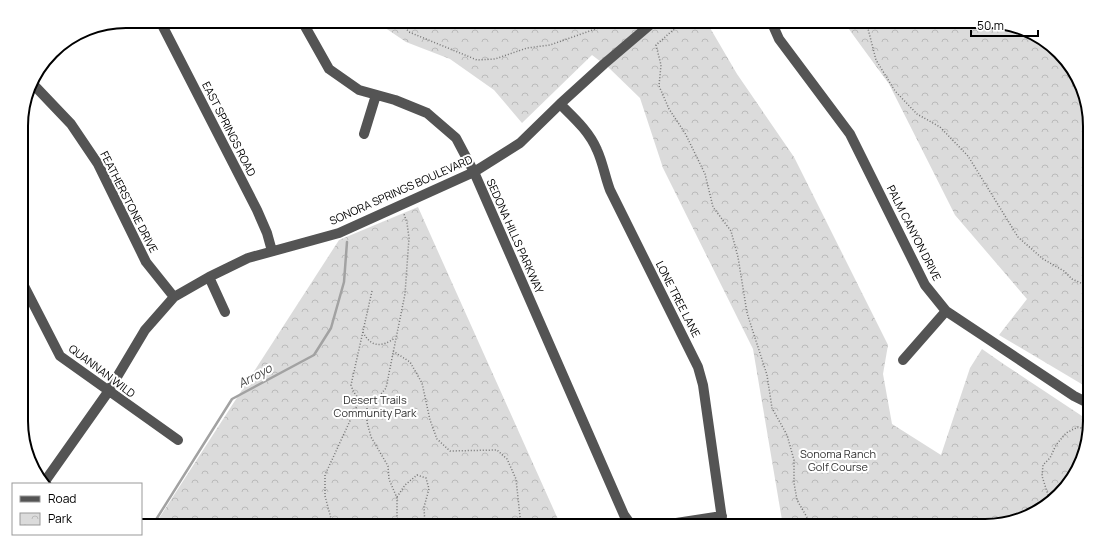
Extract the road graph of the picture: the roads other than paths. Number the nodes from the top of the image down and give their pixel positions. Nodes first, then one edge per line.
1 (164, 28) edge
2 (306, 28) edge
3 (646, 28) edge
4 (774, 28) edge
5 (36, 87) edge
6 (376, 95) junction
7 (560, 104) junction
8 (364, 134) dead end
9 (474, 172) junction
10 (272, 251) junction
11 (209, 277) junction
12 (28, 294) edge
13 (174, 297) junction
14 (946, 311) junction
15 (225, 312) dead end
16 (903, 360) dead end
17 (108, 392) junction
18 (1083, 400) edge
19 (178, 440) dead end
20 (48, 479) edge
21 (627, 519) edge
22 (722, 519) edge

1 - 10 street, EAST SPRINGS ROAD
2 - 6 street, SEDONA HILLS PARKWAY
3 - 7 street, SONORA SPRINGS BOULEVARD
4 - 14 street, PALM CANYON DRIVE
5 - 13 street, FEATHERSTONE DRIVE
6 - 8 street
6 - 9 street, SEDONA HILLS PARKWAY
7 - 9 street, SONORA SPRINGS BOULEVARD
7 - 22 street, LONE TREE LANE
9 - 10 street, SONORA SPRINGS BOULEVARD
9 - 21 street, SEDONA HILLS PARKWAY
10 - 11 street, SONORA SPRINGS BOULEVARD
11 - 13 street, SONORA SPRINGS BOULEVARD
11 - 15 street
12 - 17 street, QUANNAN WILD
13 - 17 street, SONORA SPRINGS BOULEVARD
14 - 16 street
14 - 18 street, PALM CANYON DRIVE
17 - 19 street, QUANNAN WILD
17 - 20 street, SONORA SPRINGS BOULEVARD

